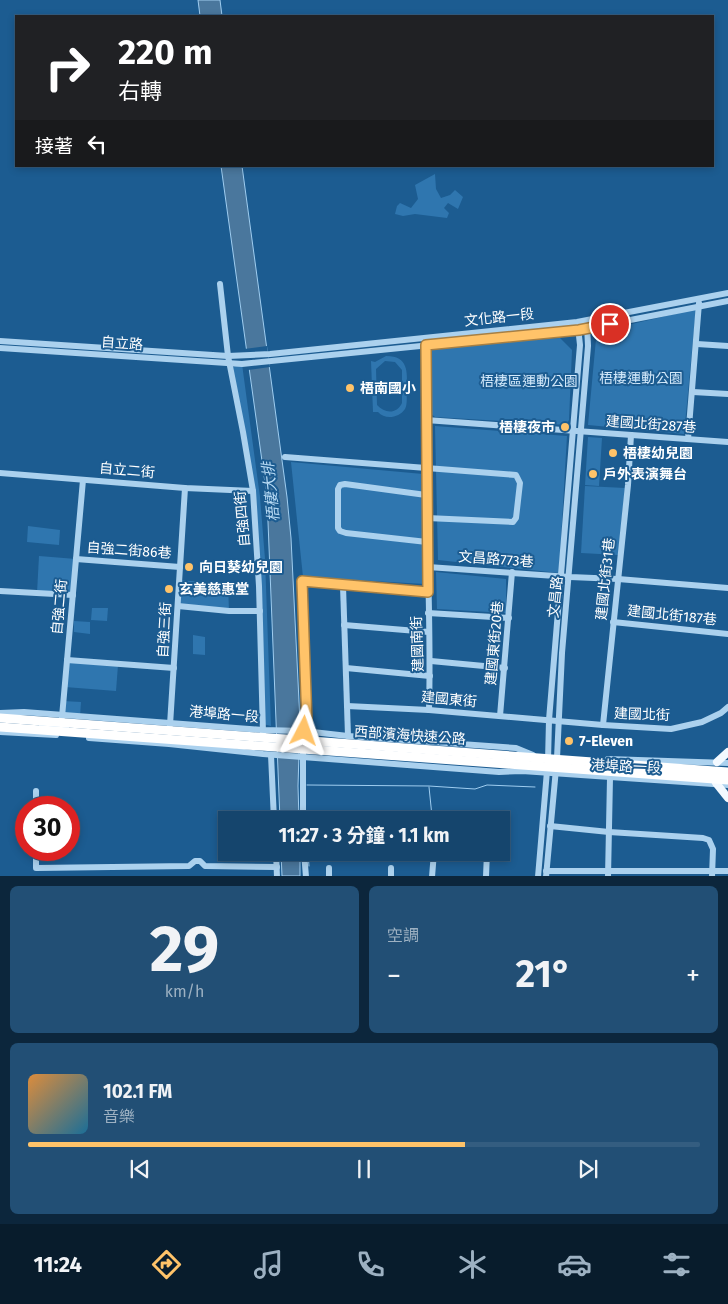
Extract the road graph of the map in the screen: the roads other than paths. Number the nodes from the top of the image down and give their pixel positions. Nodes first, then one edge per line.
1 (220, 284) dead end
2 (728, 293) edge
3 (728, 301) edge
4 (699, 302) junction
5 (586, 320) junction
6 (577, 322) junction
7 (588, 328) junction
8 (579, 330) junction
9 (426, 338) junction
10 (0, 341) edge
11 (697, 344) junction
12 (426, 345) junction
13 (728, 346) edge
14 (0, 348) edge
15 (228, 356) junction
16 (271, 357) junction
17 (230, 363) junction
18 (693, 392) junction
19 (728, 394) edge
20 (426, 420) junction
21 (573, 431) junction
22 (581, 432) junction
23 (631, 435) junction
24 (688, 439) junction
25 (728, 442) edge
26 (284, 457) dead end
27 (427, 469) junction
28 (0, 473) edge
29 (83, 480) junction
30 (185, 488) junction
31 (253, 491) junction
32 (426, 495) junction
33 (427, 518) junction
34 (427, 542) junction
35 (76, 559) junction
36 (180, 567) junction
37 (428, 567) junction
38 (512, 572) junction
39 (562, 576) junction
40 (570, 577) junction
41 (618, 579) junction
42 (343, 586) junction
43 (728, 588) edge
44 (0, 591) edge
45 (428, 592) junction
46 (72, 595) junction
47 (178, 606) junction
48 (260, 611) junction
49 (428, 614) junction
50 (509, 618) junction
51 (613, 622) junction
52 (344, 625) junction
53 (429, 632) junction
54 (728, 634) edge
55 (67, 660) junction
56 (431, 662) junction
57 (174, 668) junction
58 (346, 668) junction
59 (505, 668) junction
60 (430, 676) junction
61 (347, 706) junction
62 (728, 707) edge
63 (429, 710) junction
64 (62, 714) junction
65 (1, 715) edge
66 (500, 716) junction
67 (549, 720) junction
68 (170, 722) junction
69 (558, 722) junction
70 (604, 725) junction
71 (45, 726) junction
72 (61, 727) junction
73 (1, 730) edge
74 (263, 730) junction
75 (304, 731) junction
76 (59, 735) junction
77 (169, 736) junction
78 (348, 736) junction
79 (181, 737) junction
80 (263, 743) junction
81 (169, 744) junction
82 (304, 746) junction
83 (728, 752) edge
84 (263, 754) junction
85 (529, 754) junction
86 (271, 755) junction
87 (302, 757) junction
88 (548, 757) junction
89 (557, 758) junction
90 (481, 759) junction
91 (717, 762) junction
92 (728, 763) edge
93 (522, 771) junction
94 (728, 772) edge
95 (547, 773) junction
96 (555, 774) junction
97 (610, 778) junction
98 (728, 780) edge
99 (716, 783) junction
100 (728, 785) edge
101 (36, 791) dead end
102 (36, 796) edge
103 (728, 798) edge
104 (274, 811) edge
105 (303, 811) edge
106 (550, 826) junction
107 (609, 832) junction
108 (36, 861) edge
109 (276, 861) edge
110 (305, 861) edge
111 (433, 861) edge
112 (487, 861) edge
113 (276, 867) junction
114 (329, 868) dead end
115 (391, 868) dead end
116 (728, 871) edge
117 (546, 874) edge
118 (608, 874) edge
119 (712, 874) edge
120 (277, 876) edge
121 (306, 876) edge
122 (329, 876) edge
123 (391, 876) edge
124 (432, 876) edge
125 (486, 876) edge
126 (538, 876) edge

1 - 15 street, 自強四街
2 - 4 street, 文化路一段
3 - 4 street, 文化路一段
4 - 5 street, 文化路一段
4 - 7 street, 文化路一段
4 - 11 street
5 - 6 street, 文化路一段
5 - 7 street, 文昌路
6 - 8 street, 文昌路
6 - 9 street, 文化路一段
7 - 8 street, 文化路一段
7 - 22 street, 文昌路
8 - 12 street, 文化路一段
8 - 21 street, 文昌路
9 - 12 street, 建國南街
9 - 16 street, 文化路一段
10 - 15 street, 自立路
11 - 13 street
11 - 18 street
12 - 16 street, 文化路一段
12 - 20 street, 建國南街
14 - 17 street, 自立路
15 - 16 street, 自立路
15 - 17 street, 自強四街
16 - 17 street, 自立路
17 - 31 street, 自強四街
18 - 19 street
18 - 24 street
20 - 21 street, 建國北街287巷
20 - 27 street, 建國南街
21 - 22 street, 建國北街287巷
21 - 39 street, 文昌路
22 - 23 street, 建國北街287巷
22 - 40 street, 文昌路
23 - 24 street, 建國北街287巷
23 - 41 street, 建國北街31巷
24 - 25 street, 建國北街287巷
26 - 27 street
27 - 32 street, 建國南街
27 - 33 street
28 - 29 street, 自立二街
29 - 30 street, 自立二街
29 - 35 street, 自強二街
30 - 31 street, 自立二街
30 - 36 street, 自強三街
31 - 48 street, 自強四街
32 - 33 street, 建國南街
32 - 34 street
33 - 34 street, 建國南街
34 - 37 street, 建國南街
35 - 36 street, 自強二街86巷
35 - 46 street, 自強二街
36 - 47 street, 自強三街
37 - 38 street, 文昌路773巷
37 - 45 street, 建國南街
38 - 39 street, 文昌路773巷
38 - 50 street, 建國東街20巷
39 - 40 street, 文昌路773巷
39 - 67 street, 文昌路
40 - 41 street, 文昌路773巷
40 - 69 street, 文昌路
41 - 43 street, 文昌路773巷
41 - 51 street, 建國北街31巷
42 - 45 street
42 - 52 street
42 - 75 street
44 - 46 street
45 - 49 street, 建國南街
46 - 55 street, 自強二街
47 - 48 street
47 - 57 street, 自強三街
48 - 74 street, 自強四街
49 - 50 street
49 - 53 street, 建國南街
50 - 59 street, 建國東街20巷
51 - 54 street, 建國北街187巷
51 - 70 street, 建國北街31巷
52 - 53 street
52 - 58 street
53 - 56 street, 建國南街
55 - 57 street
55 - 64 street, 自強二街
56 - 59 street
56 - 60 street, 建國南街
57 - 68 street, 自強三街
58 - 60 street
58 - 61 street
59 - 66 street, 建國東街20巷
60 - 63 street, 建國南街
61 - 63 street, 建國東街
61 - 78 street
62 - 70 street, 建國北街
63 - 66 street, 建國東街
64 - 65 street, 港埠路一段
64 - 68 street, 港埠路一段
64 - 72 street, 自強二街
65 - 71 street, 港埠路一段
65 - 79 highway, 西部濱海快速公路, bridge
66 - 67 street, 建國東街
67 - 69 street, 建國北街
67 - 88 street, 文昌路
68 - 74 street, 港埠路一段
68 - 77 street, 自強三街
69 - 70 street, 建國北街
69 - 89 street, 文昌路
71 - 72 street, 港埠路一段
71 - 73 street, 港埠路一段
72 - 76 street, 自強二街
72 - 77 street, 港埠路一段
73 - 76 street, 港埠路一段
73 - 79 highway, 西部濱海快速公路, bridge
74 - 75 street, 港埠路一段
74 - 80 street, 自強四街
75 - 78 street, 港埠路一段
75 - 82 street
76 - 81 street, 港埠路一段
77 - 80 street, 港埠路一段
77 - 81 street, 自強三街
78 - 85 street, 港埠路一段
79 - 85 highway, bridge
79 - 93 highway, bridge
79 - 94 highway, 西部濱海快速公路, bridge
79 - 98 highway, 西部濱海快速公路, bridge
80 - 82 street, 港埠路一段
80 - 84 street, 自強四街
81 - 84 street, 港埠路一段
82 - 87 street
82 - 90 street, 港埠路一段
83 - 91 main road
84 - 86 street, 港埠路一段
85 - 88 street, 港埠路一段
85 - 90 street, 港埠路一段
86 - 87 street, 港埠路一段
86 - 104 street
87 - 93 street, 港埠路一段
87 - 105 street
88 - 89 street, 港埠路一段
88 - 95 street, 文昌路
89 - 91 street, 港埠路一段
89 - 96 street, 文昌路
90 - 93 street, 港埠路一段
91 - 92 street, 港埠路一段
93 - 95 street, 港埠路一段
95 - 96 street, 港埠路一段
95 - 126 street, 文昌路
96 - 97 street, 港埠路一段
96 - 106 street, 文昌路
97 - 99 street, 港埠路一段
97 - 107 street
99 - 100 street, 港埠路一段
99 - 103 main road
101 - 102 street
106 - 107 street
106 - 117 street, 文昌路
107 - 118 street
107 - 119 street
108 - 113 street
109 - 113 street
110 - 121 street
111 - 124 street
112 - 125 street
113 - 120 street
114 - 122 street
115 - 123 street
116 - 119 street
117 - 118 street
118 - 119 street

